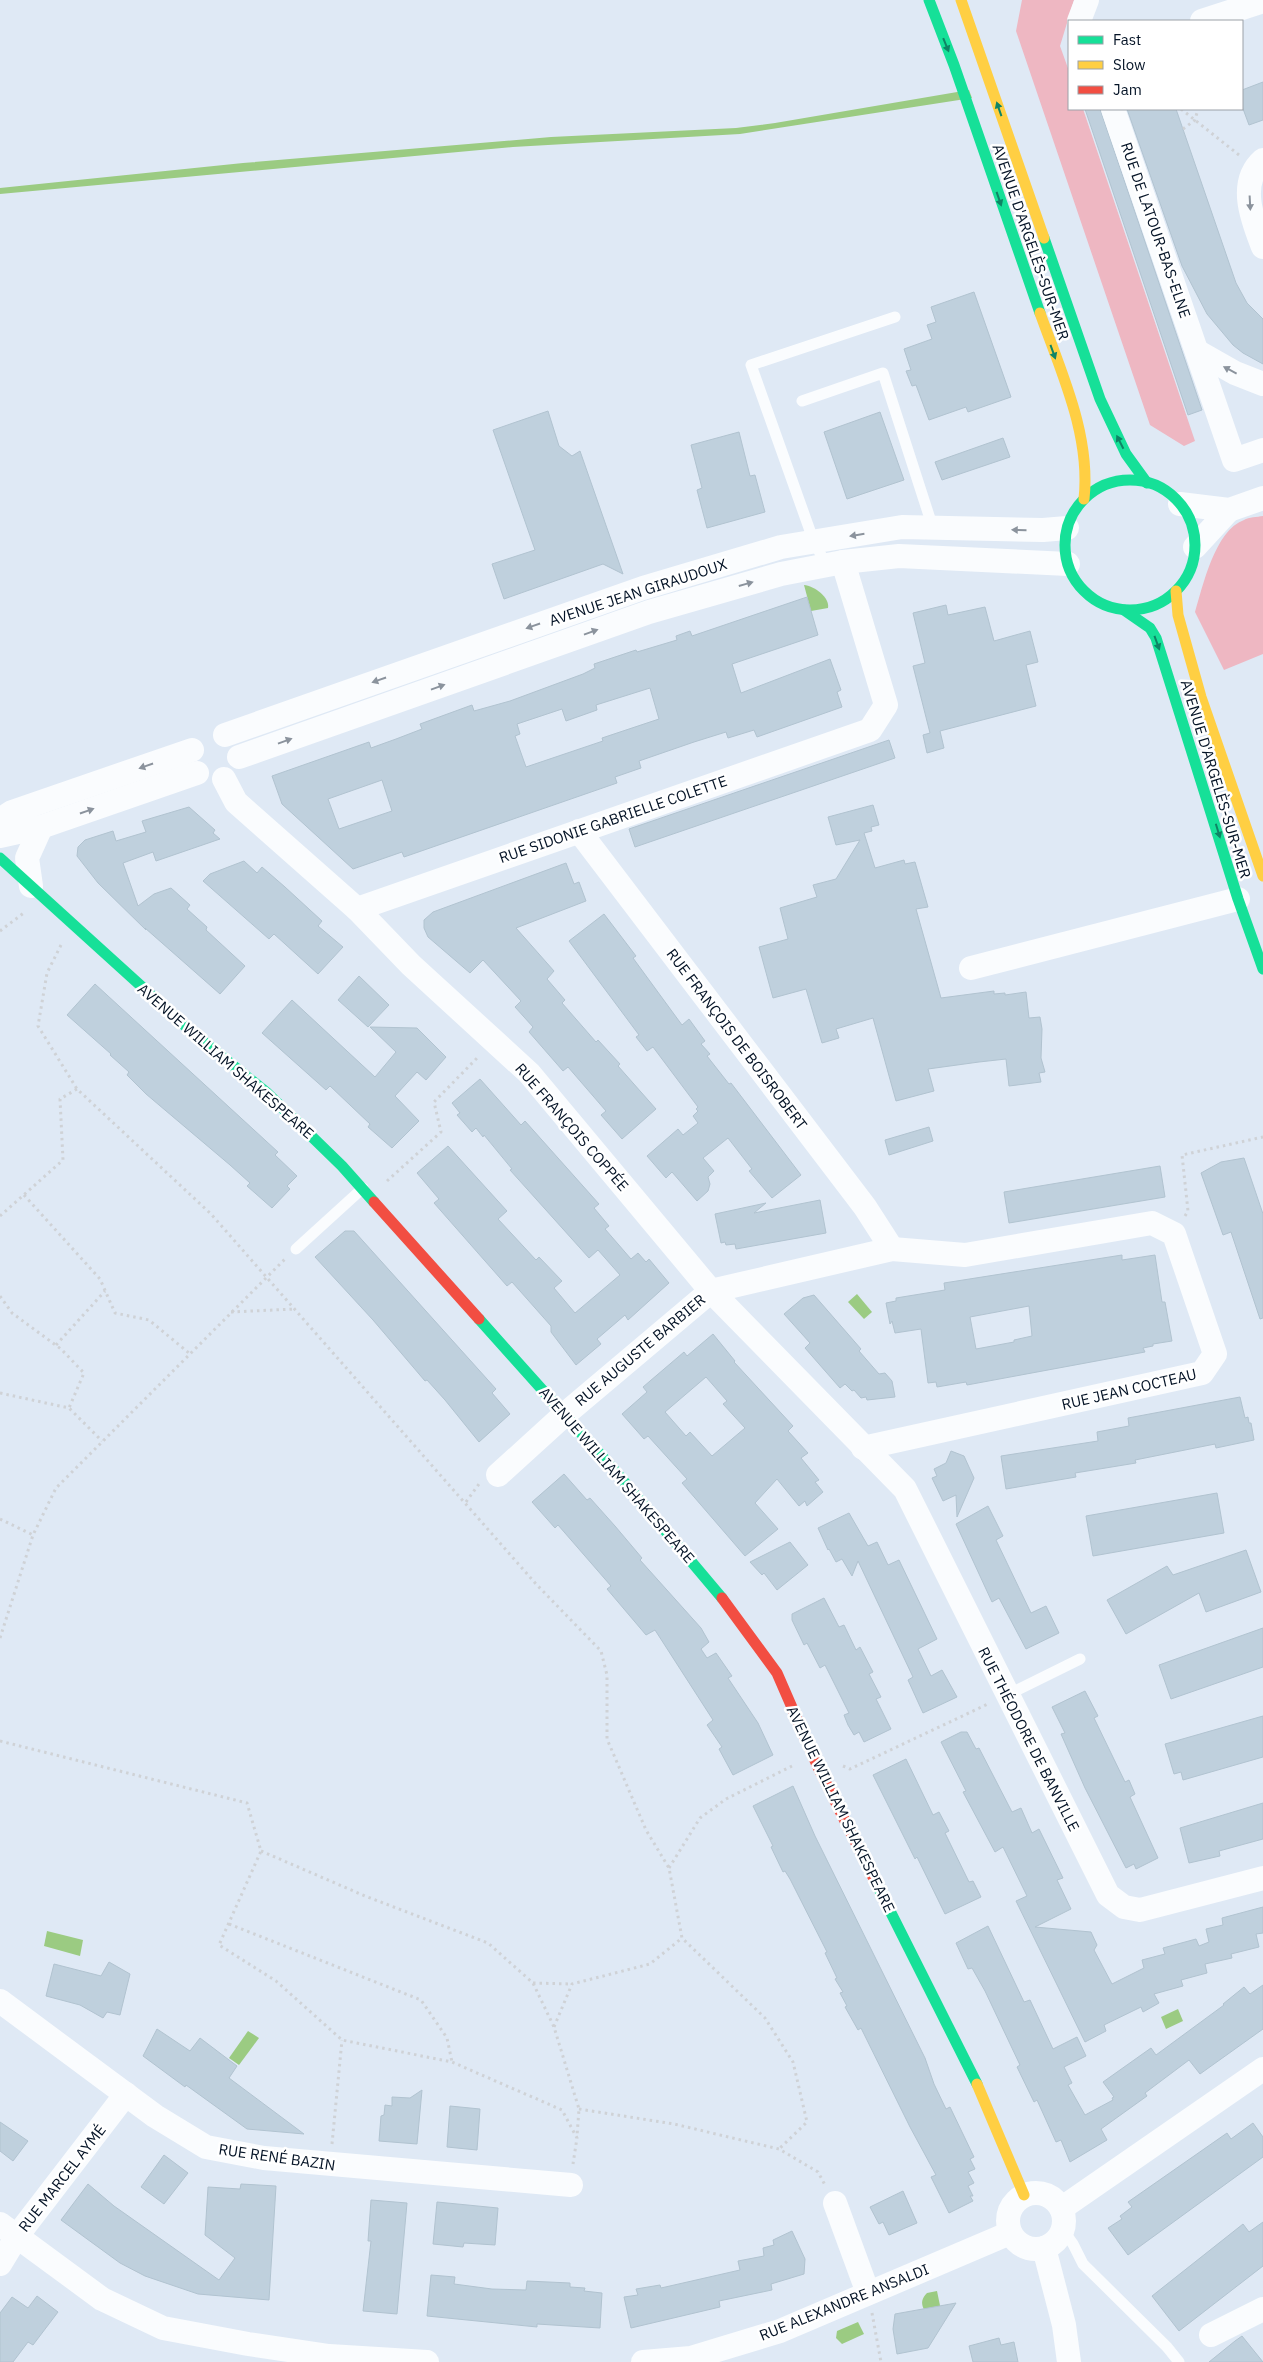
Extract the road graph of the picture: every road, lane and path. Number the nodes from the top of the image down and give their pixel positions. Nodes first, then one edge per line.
1 (928, 0) edge
2 (961, 0) edge
3 (1087, 0) edge
4 (1254, 2) edge
5 (1079, 20) edge
6 (1205, 20) edge
7 (1113, 110) edge
8 (1182, 110) edge
9 (1198, 110) edge
10 (1195, 120) junction
11 (1183, 129) dead end
12 (1260, 165) edge
13 (1263, 248) edge
14 (895, 317) dead end
15 (1198, 352) junction
16 (1263, 384) edge
17 (802, 401) dead end
18 (1263, 450) edge
19 (1147, 483) junction
20 (1263, 498) edge
21 (1084, 499) junction
22 (1180, 504) junction
23 (1229, 510) junction
24 (933, 528) junction
25 (1067, 528) junction
26 (814, 542) junction
27 (1195, 547) junction
28 (835, 564) junction
29 (1068, 564) junction
30 (1176, 591) junction
31 (1124, 610) junction
32 (225, 735) junction
33 (192, 750) junction
34 (239, 757) junction
35 (197, 773) junction
36 (224, 779) junction
37 (0, 820) edge
38 (41, 827) junction
39 (578, 831) junction
40 (0, 838) edge
41 (0, 858) edge
42 (26, 858) junction
43 (1263, 876) edge
44 (37, 892) junction
45 (1238, 899) junction
46 (358, 909) junction
47 (72, 924) junction
48 (0, 930) edge
49 (971, 968) dead end
50 (1263, 970) edge
51 (494, 1041) junction
52 (77, 1089) junction
53 (1263, 1137) edge
54 (366, 1192) junction
55 (24, 1194) junction
56 (0, 1216) edge
57 (1174, 1234) junction
58 (296, 1249) joint
59 (892, 1249) junction
60 (266, 1276) junction
61 (105, 1291) junction
62 (711, 1291) junction
63 (0, 1296) edge
64 (296, 1309) junction
65 (230, 1312) junction
66 (56, 1345) junction
67 (189, 1353) junction
68 (0, 1393) edge
69 (69, 1408) junction
70 (564, 1414) junction
71 (102, 1442) junction
72 (863, 1448) junction
73 (498, 1475) dead end
74 (0, 1519) edge
75 (33, 1535) junction
76 (0, 1638) edge
77 (1080, 1660) dead end
78 (1007, 1695) junction
79 (0, 1742) edge
80 (813, 1755) junction
81 (261, 1851) junction
82 (669, 1868) junction
83 (1263, 1878) edge
84 (228, 1924) junction
85 (682, 1938) junction
86 (532, 1983) junction
87 (572, 1984) junction
88 (0, 2001) edge
89 (554, 2027) junction
90 (342, 2040) junction
91 (452, 2062) junction
92 (1263, 2068) edge
93 (126, 2094) junction
94 (579, 2109) junction
95 (577, 2138) junction
96 (779, 2149) junction
97 (330, 2164) junction
98 (571, 2185) joint
99 (1024, 2195) junction
100 (835, 2204) joint
101 (1062, 2219) junction
102 (9, 2230) edge
103 (1010, 2233) junction
104 (1044, 2248) junction
105 (0, 2264) edge
106 (868, 2293) junction
107 (1263, 2309) edge
108 (1211, 2335) dead end
109 (328, 2359) edge
110 (427, 2362) edge
111 (643, 2362) edge
112 (881, 2362) edge
113 (1069, 2362) edge
114 (1179, 2362) edge

1 -> 21 main road, AVENUE D'ARGELÈS-SUR-MER
19 -> 2 main road, AVENUE D'ARGELÈS-SUR-MER
3 - 5 street
4 - 6 street
7 - 15 street, RUE DE LATOUR-BAS-ELNE
8 - 10 path
9 - 10 path
10 - 11 path
10 - 12 path
12 -> 13 street
14 - 26 lane
16 -> 15 street
15 - 18 street, RUE DE LATOUR-BAS-ELNE
17 - 24 lane
19 - 21 main road
19 - 22 main road
20 - 23 street
21 - 25 main road
22 - 23 street
22 - 27 main road
23 - 27 street
25 -> 24 street, AVENUE JEAN GIRAUDOUX
24 -> 26 street, AVENUE JEAN GIRAUDOUX
25 - 29 main road
26 - 28 lane
26 -> 32 street, AVENUE JEAN GIRAUDOUX
27 - 30 main road
28 - 29 street, AVENUE JEAN GIRAUDOUX
34 -> 28 street, AVENUE JEAN GIRAUDOUX
28 - 39 street, RUE SIDONIE GABRIELLE COLETTE
29 - 31 main road
30 - 31 main road
30 - 43 main road, AVENUE D'ARGELÈS-SUR-MER
31 -> 45 main road, AVENUE D'ARGELÈS-SUR-MER
32 - 33 street
32 - 34 street
33 - 35 street
33 -> 37 street
34 - 36 street
35 - 36 street
38 -> 35 street
36 - 46 street, RUE FRANÇOIS COPPÉE
38 - 40 street
38 - 42 street
39 - 46 street, RUE SIDONIE GABRIELLE COLETTE
39 - 59 street, RUE FRANÇOIS DE BOISROBERT
40 - 42 street
41 - 44 main road, AVENUE WILLIAM SHAKESPEARE
42 - 44 street
44 - 47 main road, AVENUE WILLIAM SHAKESPEARE
44 - 48 path
45 - 49 street
45 - 50 main road, AVENUE D'ARGELÈS-SUR-MER
46 - 51 street, RUE FRANÇOIS COPPÉE
47 - 52 path
47 - 54 main road, AVENUE WILLIAM SHAKESPEARE
51 - 54 path
51 - 62 street, RUE FRANÇOIS COPPÉE
52 - 55 path
52 - 60 path
53 - 57 path
54 - 58 lane
54 - 70 main road, AVENUE WILLIAM SHAKESPEARE
55 - 56 path
55 - 61 path
57 - 59 street
57 - 72 street, RUE JEAN COCTEAU
58 - 60 path
59 - 62 street, RUE AUGUSTE BARBIER
60 - 64 path
60 - 65 path
61 - 66 path
61 - 67 path
62 - 70 street, RUE AUGUSTE BARBIER
62 - 72 street, RUE FRANÇOIS COPPÉE
63 - 66 path
64 - 65 path
64 - 82 path
65 - 67 path
66 - 69 path
67 - 71 path
68 - 69 path
69 - 71 path
70 - 73 street, RUE AUGUSTE BARBIER
70 - 80 main road, AVENUE WILLIAM SHAKESPEARE
71 - 75 path
72 - 78 street, RUE THÉODORE DE BANVILLE
74 - 75 path
75 - 76 path
77 - 78 lane
78 - 80 path
78 - 83 street, RUE THÉODORE DE BANVILLE
79 - 81 path
80 - 82 path
80 - 99 main road, AVENUE WILLIAM SHAKESPEARE
81 - 84 path
81 - 86 path
82 - 85 path
84 - 90 path
84 - 91 path
85 - 87 path
85 - 96 path
86 - 87 path
86 - 89 path
87 - 89 path
88 - 93 street, RUE RENÉ BAZIN
89 - 94 path
90 - 91 path
90 - 97 path
91 - 95 path
92 - 101 street
93 - 97 street, RUE RENÉ BAZIN
93 - 102 street, RUE MARCEL AYMÉ
94 - 95 path
94 - 96 path
95 - 98 path
96 - 100 path
97 - 98 street, RUE RENÉ BAZIN
99 - 101 street
99 - 103 street
100 - 106 street
101 - 104 street
101 - 114 lane
102 - 105 street, RUE MARCEL AYMÉ
102 - 109 street
103 - 104 street
103 - 106 street, RUE ALEXANDRE ANSALDI
104 - 113 street
106 - 111 street, RUE ALEXANDRE ANSALDI
106 - 112 path
107 - 108 street
109 - 110 street

